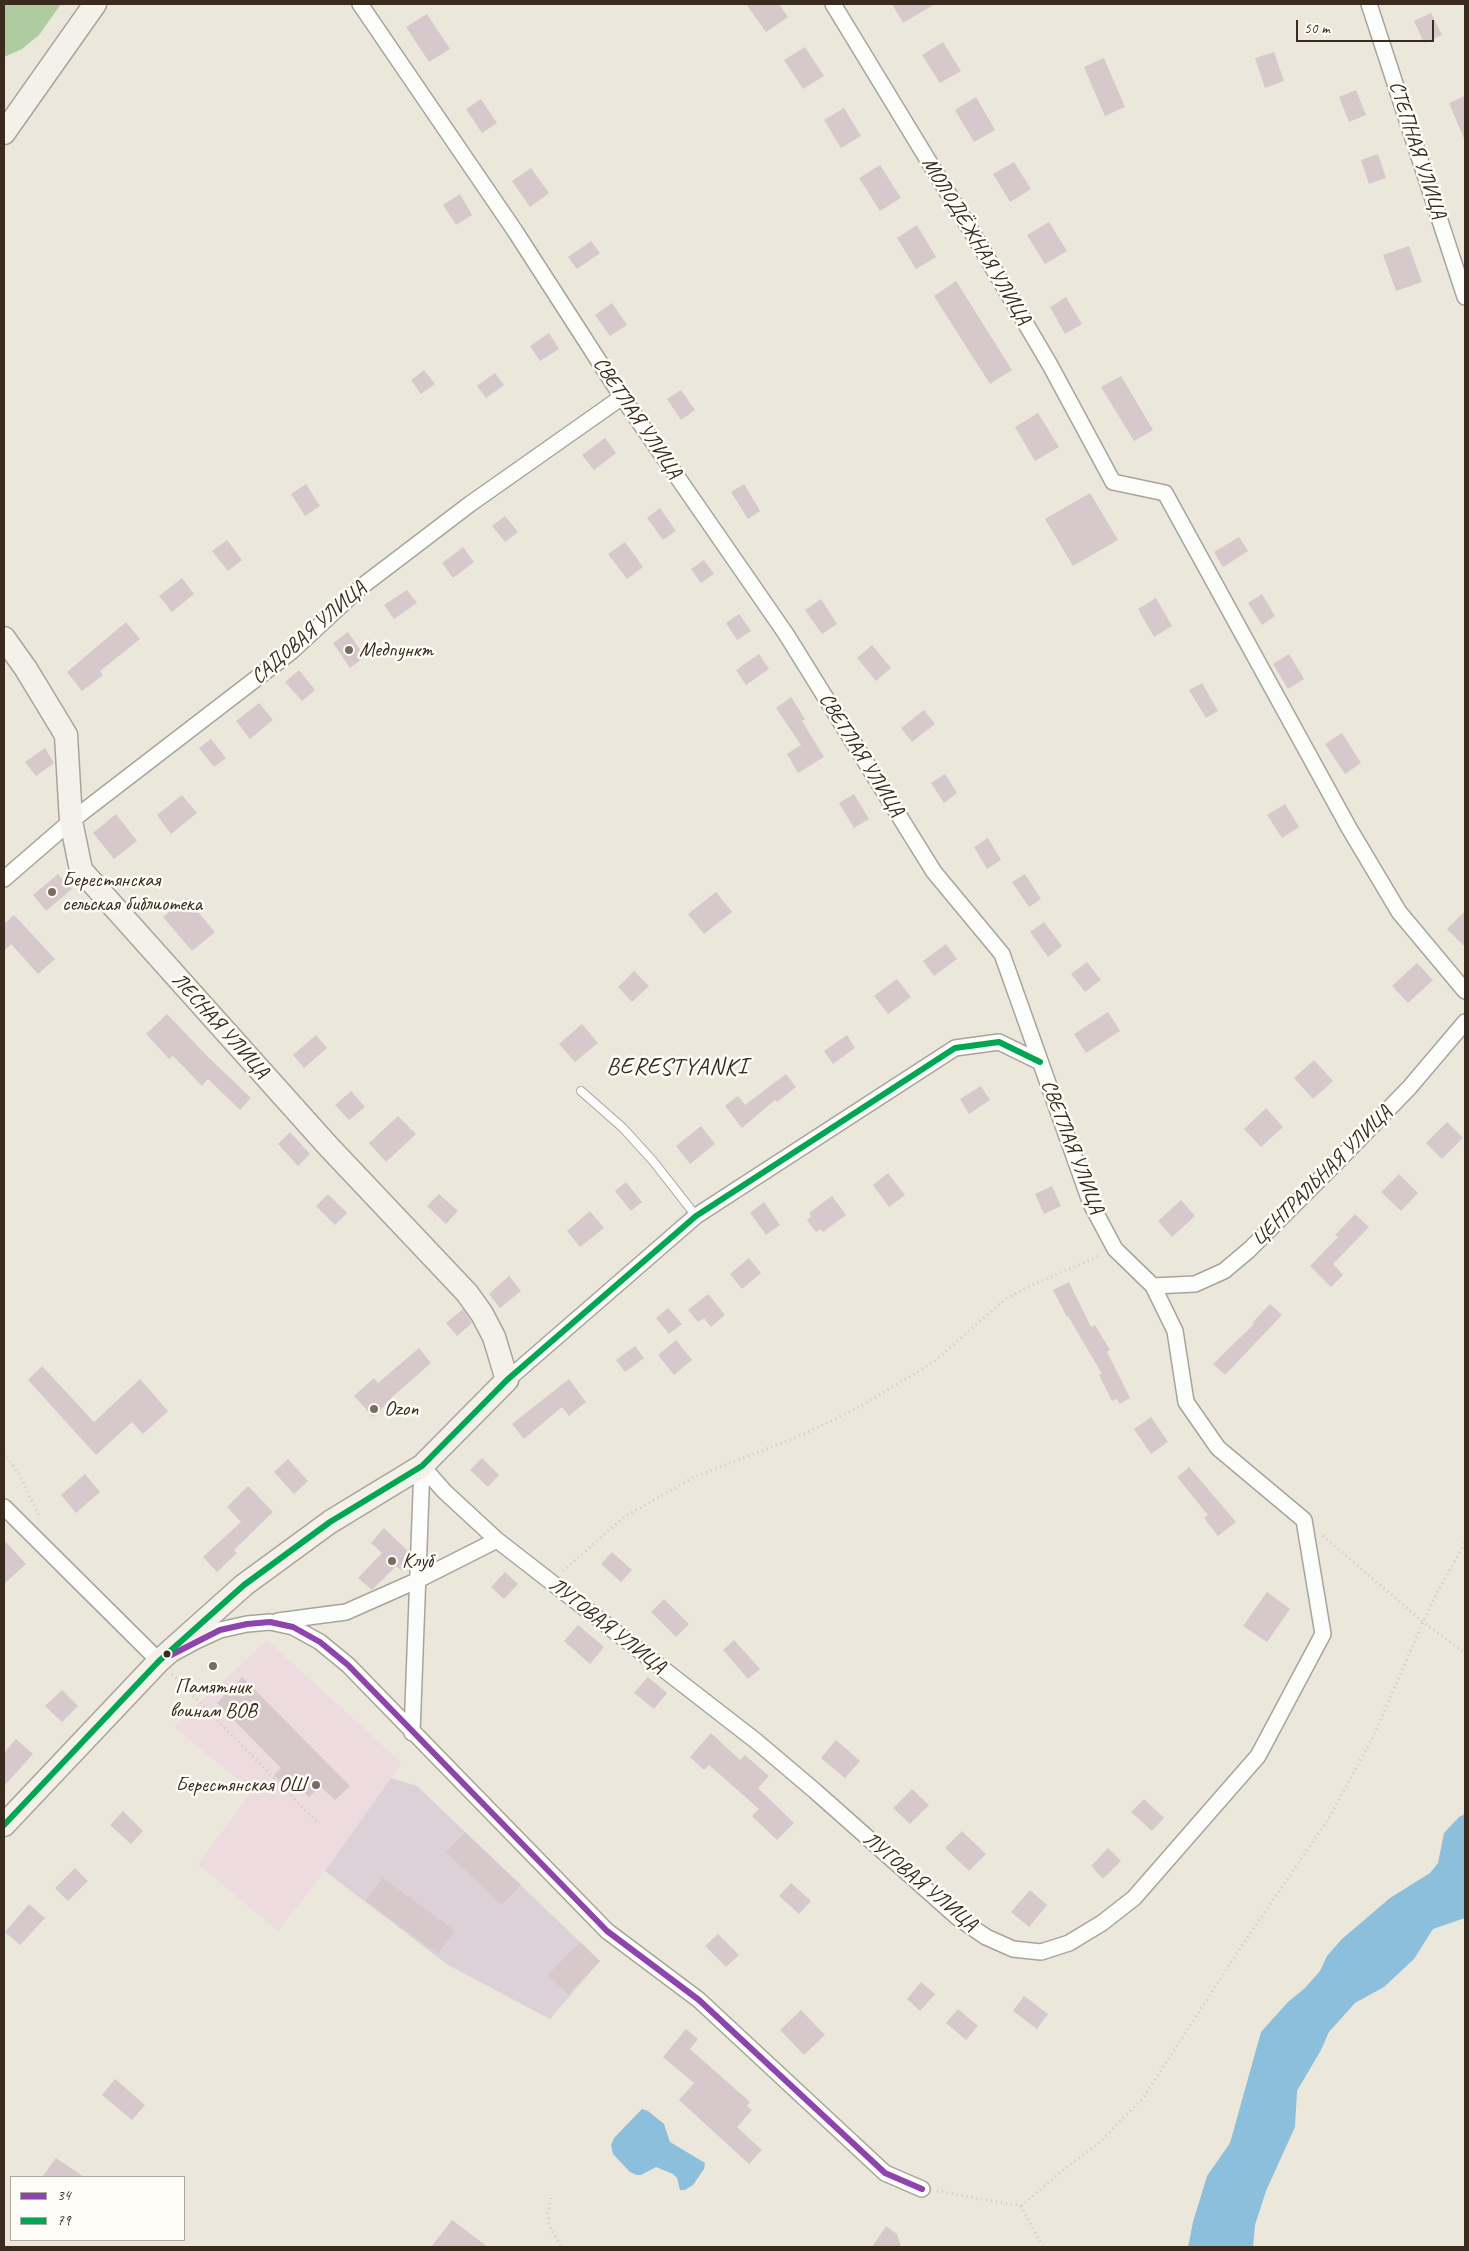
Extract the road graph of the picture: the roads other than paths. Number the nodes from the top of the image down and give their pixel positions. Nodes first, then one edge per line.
1 (95, 4) edge
2 (360, 4) edge
3 (833, 4) edge
4 (1369, 4) edge
5 (4, 133) edge
6 (1465, 296) edge
7 (622, 397) junction
8 (4, 638) edge
9 (72, 821) junction
10 (4, 879) edge
11 (1465, 991) edge
12 (1465, 1022) edge
13 (1040, 1062) junction
14 (581, 1091) dead end
15 (696, 1216) junction
16 (1153, 1286) junction
17 (507, 1380) junction
18 (422, 1466) junction
19 (4, 1507) edge
20 (1304, 1520) joint
21 (497, 1540) junction
22 (416, 1581) junction
23 (270, 1622) junction
24 (159, 1661) junction
25 (412, 1733) junction
26 (4, 1825) edge
27 (922, 2189) road end

1 - 5 street
2 - 7 street, СВЕТЛАЯ УЛИЦА
3 - 11 street, МОЛОДЁЖНАЯ УЛИЦА
4 - 6 street, СТЕПНАЯ УЛИЦА
7 - 9 street, САДОВАЯ УЛИЦА
7 - 13 street, СВЕТЛАЯ УЛИЦА
8 - 9 street, ЛЕСНАЯ УЛИЦА
9 - 10 street, САДОВАЯ УЛИЦА
9 - 17 street, ЛЕСНАЯ УЛИЦА
12 - 16 street, ЦЕНТРАЛЬНАЯ УЛИЦА
13 - 15 street
13 - 16 street, СВЕТЛАЯ УЛИЦА
14 - 15 lane
15 - 17 street
16 - 20 street, СВЕТЛАЯ УЛИЦА
17 - 18 street
18 - 21 street, ЛУГОВАЯ УЛИЦА
18 - 22 street
18 - 24 street
19 - 24 street
20 - 21 street, ЛУГОВАЯ УЛИЦА
21 - 22 street
22 - 23 street
22 - 25 street
23 - 24 street
23 - 25 street
24 - 26 street
25 - 27 street

